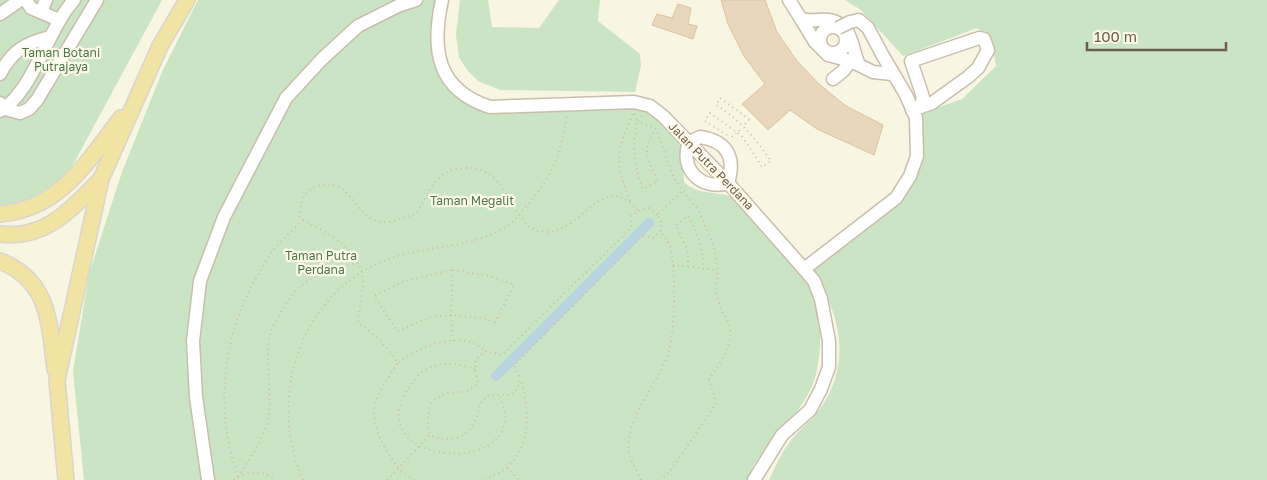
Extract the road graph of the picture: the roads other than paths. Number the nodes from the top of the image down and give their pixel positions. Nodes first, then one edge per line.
1 (20, 0) edge
2 (26, 0) edge
3 (74, 0) edge
4 (97, 0) edge
5 (186, 0) edge
6 (416, 0) edge
7 (442, 0) edge
8 (789, 0) edge
9 (44, 6) edge
10 (0, 14) edge
11 (801, 19) junction
12 (59, 20) junction
13 (838, 28) dead end
14 (50, 37) junction
15 (855, 60) junction
16 (0, 74) edge
17 (892, 74) junction
18 (833, 79) dead end
19 (136, 100) junction
20 (2, 108) edge
21 (917, 108) junction
22 (689, 142) junction
23 (101, 178) junction
24 (728, 182) junction
25 (0, 214) edge
26 (0, 234) edge
27 (0, 261) edge
28 (804, 269) junction
29 (56, 380) junction
30 (66, 480) edge
31 (208, 480) edge
32 (754, 480) edge

1 - 10 street
2 - 9 street
3 - 12 street
4 - 20 street
5 - 19 main road
6 - 31 street
7 - 22 street, Jalan Putra Perdana
8 - 11 street
9 - 12 street
11 - 15 street
11 - 15 street
12 - 14 street
13 - 17 street, bridge
14 - 16 street
14 - 20 street
15 - 17 street
15 - 18 street
17 - 21 street
19 - 23 main road
19 - 25 main road
21 - 21 street
21 - 28 street
22 - 24 street, Jalan Putra Perdana
22 - 24 street
22 - 24 street
23 - 26 main road
23 - 29 main road
24 - 28 street, Jalan Putra Perdana
27 - 29 main road
28 - 32 street, Jalan Putra Perdana
29 - 30 main road

